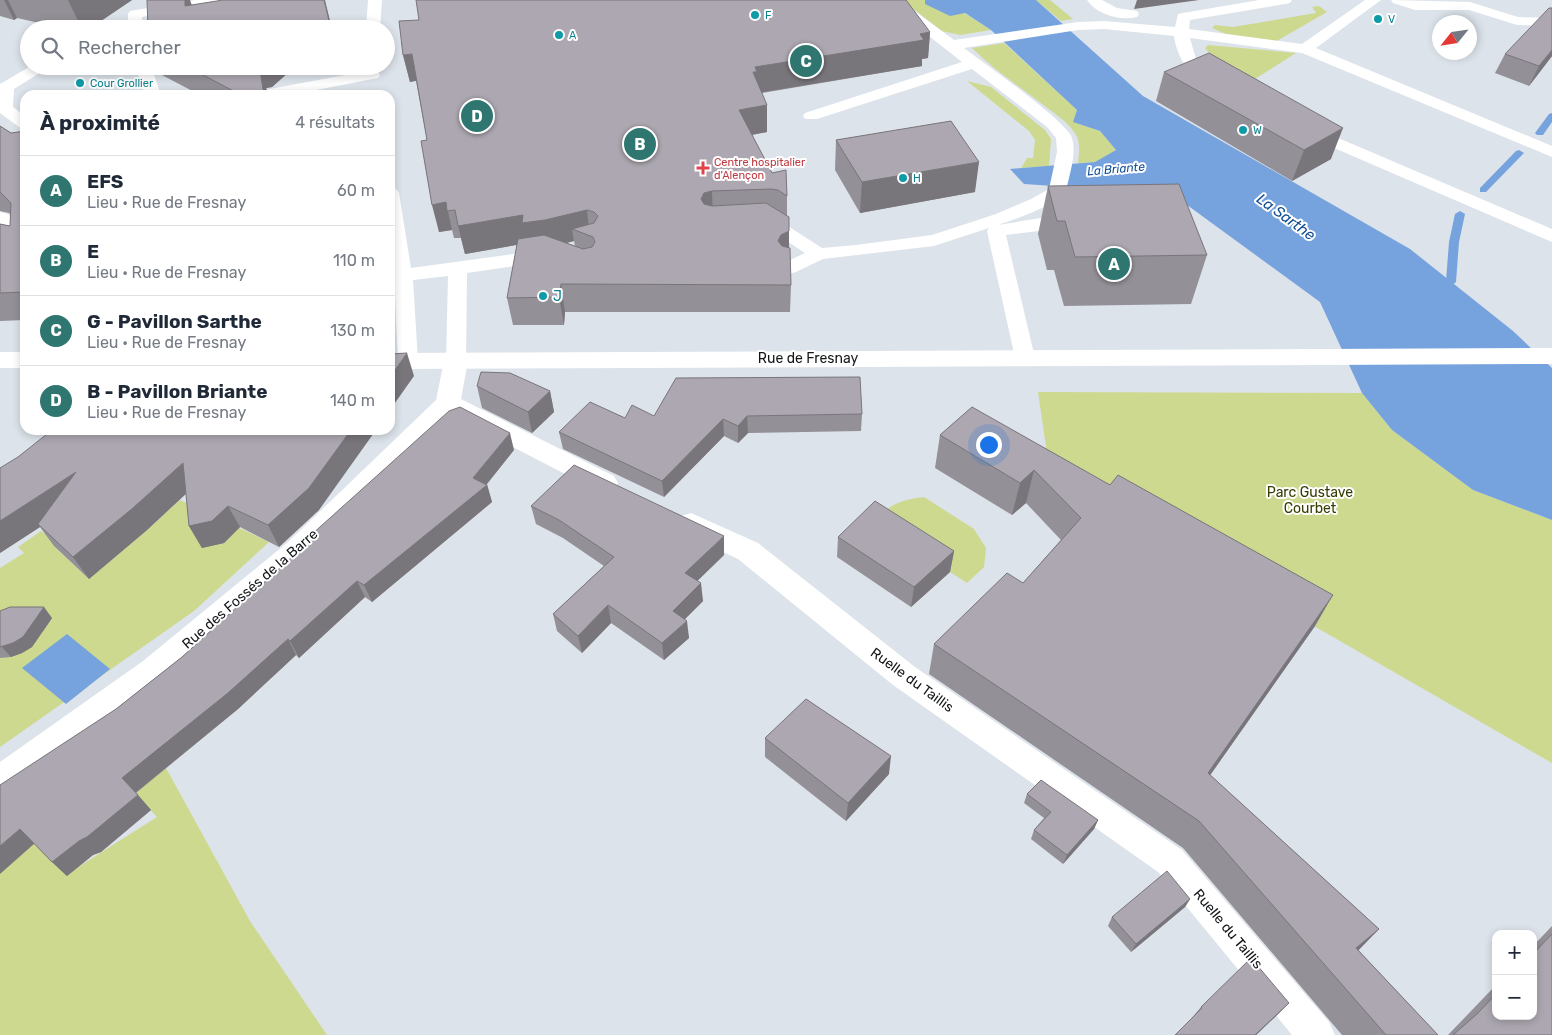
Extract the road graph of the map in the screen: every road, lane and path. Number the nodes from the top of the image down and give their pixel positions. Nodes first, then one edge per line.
1 (222, 0) edge
2 (375, 0) edge
3 (874, 0) edge
4 (1094, 0) edge
5 (1285, 0) edge
6 (1374, 0) edge
7 (1398, 0) edge
8 (136, 20) edge
9 (374, 20) edge
10 (1552, 22) edge
11 (1182, 25) junction
12 (952, 45) junction
13 (1305, 49) junction
14 (975, 63) junction
15 (24, 75) edge
16 (146, 75) edge
17 (372, 77) edge
18 (3, 86) edge
19 (1225, 87) edge
20 (151, 90) edge
21 (294, 90) edge
22 (811, 116) dead end
23 (20, 120) edge
24 (1294, 122) edge
25 (1552, 152) edge
26 (0, 219) edge
27 (1089, 221) edge
28 (742, 224) edge
29 (1552, 236) edge
30 (20, 240) edge
31 (395, 253) edge
32 (819, 254) junction
33 (556, 255) edge
34 (789, 268) edge
35 (458, 269) junction
36 (403, 275) junction
37 (1552, 356) edge
38 (1025, 358) junction
39 (0, 360) edge
40 (20, 360) edge
41 (399, 361) edge
42 (456, 361) junction
43 (448, 403) junction
44 (632, 496) edge
45 (668, 513) edge
46 (0, 780) edge
47 (1316, 1035) edge

1 - 8 lane
2 - 9 lane
3 - 12 lane
4 - 11 lane
5 - 11 lane
6 - 13 lane
7 - 10 lane
11 - 12 lane
11 - 13 lane
11 - 19 lane
12 - 14 lane
13 - 25 lane
14 - 22 lane
14 - 32 lane
15 - 18 lane
16 - 20 lane
17 - 21 lane
18 - 23 lane
24 - 29 lane
26 - 30 street
27 - 38 lane
28 - 32 lane
31 - 36 lane
32 - 34 lane
33 - 35 lane
35 - 36 lane
35 - 42 lane
36 - 41 lane
37 - 38 street, Rue de Fresnay
38 - 42 street, Rue de Fresnay
39 - 40 street
41 - 42 street, Rue de Fresnay
42 - 43 street
43 - 44 street
43 - 46 street, Rue des Fossés de la Barre
45 - 47 street, Ruelle du Taillis

